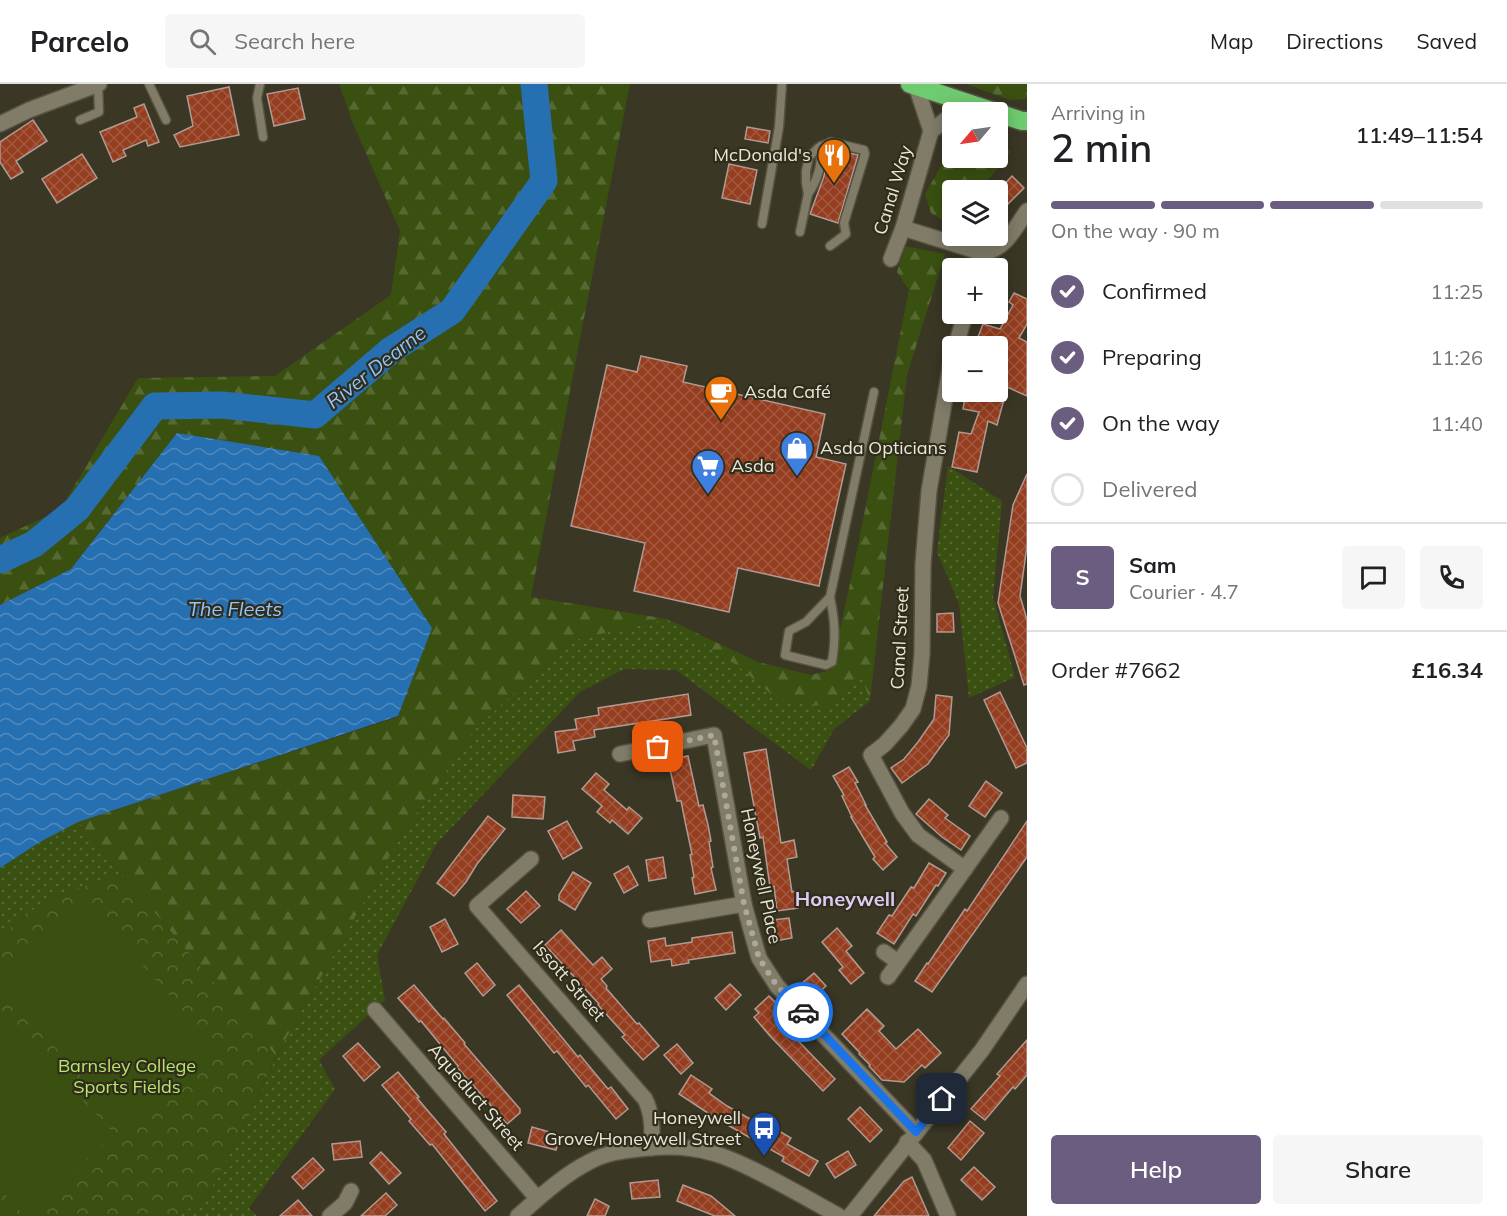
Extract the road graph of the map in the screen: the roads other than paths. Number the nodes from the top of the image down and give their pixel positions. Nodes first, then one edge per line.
1 (99, 84) edge
2 (149, 84) edge
3 (782, 84) edge
4 (259, 85) edge
5 (913, 85) edge
6 (944, 102) edge
7 (1008, 117) edge
8 (1008, 119) edge
9 (80, 120) dead end
10 (166, 120) dead end
11 (1027, 121) edge
12 (942, 122) edge
13 (0, 124) edge
14 (931, 131) junction
15 (1027, 132) edge
16 (262, 137) dead end
17 (821, 146) junction
18 (808, 194) junction
19 (1027, 211) edge
20 (762, 224) dead end
21 (903, 228) junction
22 (800, 232) dead end
23 (830, 246) dead end
24 (975, 258) edge
25 (985, 258) edge
26 (891, 259) dead end
27 (874, 392) dead end
28 (944, 402) edge
29 (830, 597) junction
30 (620, 754) dead end
31 (1001, 818) dead end
32 (531, 859) dead end
33 (965, 869) junction
34 (744, 904) junction
35 (650, 920) dead end
36 (884, 952) dead end
37 (898, 963) junction
38 (888, 977) dead end
39 (1027, 984) edge
40 (378, 1021) dead end
41 (912, 1137) junction
42 (652, 1148) junction
43 (351, 1191) dead end
44 (537, 1198) junction
45 (520, 1215) edge
46 (330, 1216) edge
47 (839, 1216) edge
48 (850, 1216) edge
49 (948, 1216) edge

1 - 9 lane
1 - 13 street
2 - 10 lane
3 - 20 lane
4 - 16 lane
5 - 6 highway
5 - 14 street, Canal Way
7 - 11 highway
8 - 15 highway
12 - 14 street, Canal Way
14 - 21 street, Canal Way
17 - 18 lane
17 - 18 lane
17 - 23 lane
18 - 22 lane
19 - 25 street
21 - 24 street
21 - 26 street, Canal Way
27 - 29 lane
28 - 33 street, Canal Street
29 - 29 lane
30 - 34 street, Honeywell Place
31 - 33 street
32 - 42 street, Issott Street
33 - 37 street
34 - 35 street
34 - 41 street, Honeywell Place
36 - 37 street
37 - 38 street
39 - 41 street
40 - 44 street, Aqueduct Street
41 - 48 street
41 - 49 street, Honeywell Place
42 - 44 street
42 - 47 street
43 - 46 street
44 - 45 street

